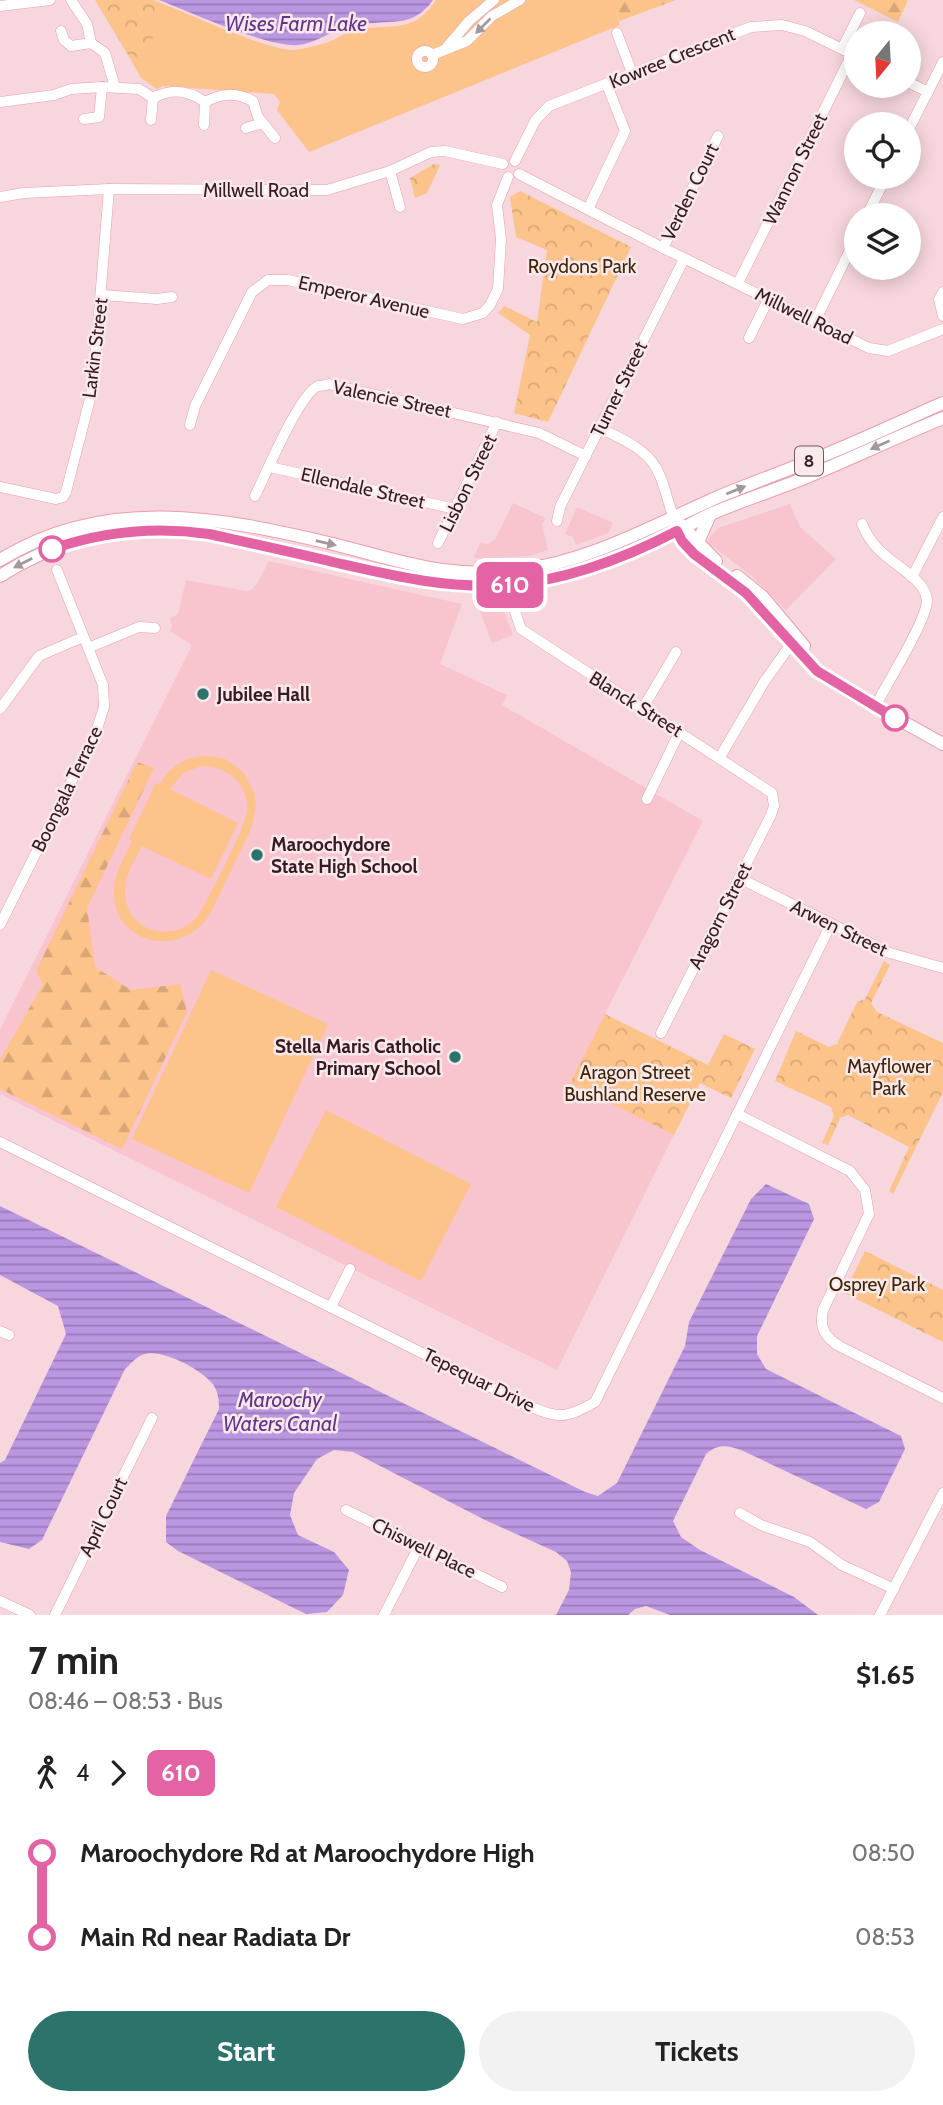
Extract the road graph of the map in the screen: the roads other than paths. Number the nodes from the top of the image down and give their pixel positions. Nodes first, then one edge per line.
1 (71, 0) edge
2 (494, 0) edge
3 (520, 0) edge
4 (46, 1) edge
5 (0, 6) edge
6 (860, 13) dead end
7 (858, 21) edge
8 (61, 32) dead end
9 (617, 33) dead end
10 (92, 43) junction
11 (444, 50) junction
12 (844, 50) edge
13 (432, 55) dead end
14 (943, 62) edge
15 (844, 65) edge
16 (632, 73) junction
17 (607, 85) junction
18 (102, 87) junction
19 (115, 87) junction
20 (921, 88) edge
21 (928, 92) junction
22 (153, 98) junction
23 (0, 102) edge
24 (205, 102) junction
25 (918, 112) edge
26 (84, 119) dead end
27 (151, 120) dead end
28 (262, 123) junction
29 (204, 125) dead end
30 (246, 128) dead end
31 (718, 136) dead end
32 (275, 138) dead end
33 (515, 161) junction
34 (503, 164) junction
35 (390, 170) junction
36 (519, 173) junction
37 (508, 177) junction
38 (109, 188) junction
39 (0, 197) edge
40 (400, 207) dead end
41 (587, 209) junction
42 (663, 248) junction
43 (684, 259) junction
44 (844, 263) edge
45 (738, 283) junction
46 (943, 292) edge
47 (102, 295) junction
48 (172, 297) dead end
49 (769, 298) junction
50 (943, 316) edge
51 (815, 321) junction
52 (943, 329) edge
53 (749, 338) dead end
54 (943, 403) edge
55 (943, 418) edge
56 (497, 422) junction
57 (190, 425) dead end
58 (600, 428) junction
59 (586, 456) junction
60 (270, 467) junction
61 (0, 487) edge
62 (255, 496) dead end
63 (455, 509) junction
64 (710, 515) junction
65 (943, 517) edge
66 (557, 521) dead end
67 (862, 524) dead end
68 (678, 526) junction
69 (438, 543) dead end
70 (697, 544) junction
71 (0, 560) edge
72 (57, 570) dead end
73 (0, 576) edge
74 (912, 577) junction
75 (532, 582) junction
76 (492, 586) junction
77 (511, 600) junction
78 (155, 628) dead end
79 (83, 637) junction
80 (794, 640) junction
81 (88, 648) junction
82 (676, 652) dead end
83 (875, 707) junction
84 (643, 708) junction
85 (0, 709) edge
86 (680, 732) junction
87 (943, 744) edge
88 (720, 757) junction
89 (774, 798) joint
90 (647, 799) dead end
91 (739, 878) junction
92 (831, 924) junction
93 (0, 925) edge
94 (943, 968) edge
95 (661, 1033) dead end
96 (737, 1114) junction
97 (0, 1142) edge
98 (350, 1269) dead end
99 (331, 1307) junction
100 (943, 1398) edge
101 (152, 1418) dead end
102 (943, 1493) edge
103 (346, 1510) dead end
104 (740, 1513) dead end
105 (419, 1546) junction
106 (502, 1587) dead end
107 (894, 1589) junction
108 (0, 1601) edge
109 (30, 1615) edge
110 (54, 1615) edge
111 (384, 1615) edge
112 (880, 1615) edge

1 - 10 street
2 - 11 street
3 -> 11 street
4 - 5 street
6 - 7 street, Wannon Street
8 - 10 street
9 - 16 street
10 - 19 street
11 - 13 street
12 - 16 street, Kowree Crescent
14 - 21 street
15 - 45 street, Wannon Street
16 - 17 street, Kowree Crescent
17 - 33 street, Kowree Crescent
17 - 41 street
18 - 19 street
18 - 23 street
18 - 26 street
19 - 22 street
20 - 21 street
21 - 25 street
22 - 24 street
22 - 27 street
24 - 28 street
24 - 29 street
28 - 30 street
28 - 32 street
31 - 42 street, Verden Court
33 - 34 street
33 - 36 street
34 - 35 street, Millwell Road
34 - 37 street
35 - 38 street, Millwell Road
35 - 40 street
36 - 37 street
36 - 41 street, Millwell Road
37 - 57 street, Emperor Avenue
38 - 39 street, Millwell Road
38 - 47 street, Larkin Street
41 - 42 street, Millwell Road
42 - 43 street, Millwell Road
43 - 45 street, Millwell Road
43 - 58 street, Turner Street
44 - 51 street
45 - 49 street, Millwell Road
46 - 50 street
47 - 48 street
47 - 61 street, Larkin Street
49 - 51 street, Millwell Road
49 - 53 street
51 - 52 street, Millwell Road
68 -> 54 main road, 8
55 -> 64 main road, 8
56 - 59 street, Valencie Street
56 - 60 street, Valencie Street
56 - 63 street, Lisbon Street
58 - 59 street, Turner Street
58 - 68 street
59 - 66 street, Turner Street
60 - 62 street, Valencie Street
60 - 63 street, Ellendale Street
63 - 69 street, Lisbon Street
64 - 68 main road, 8
64 - 70 main road
65 - 74 street
67 - 74 street
68 - 70 main road
71 -> 68 main road, 8
68 - 75 main road, 8
68 - 80 main road
70 - 80 main road
72 - 79 street, Boongala Terrace
76 -> 73 main road, 8
74 - 83 street
75 - 76 main road, 8
75 - 77 street
76 - 77 street
77 - 84 street, Blanck Street
78 - 81 street
79 - 81 street, Boongala Terrace
79 - 85 street
80 - 83 main road
80 - 88 street
81 - 93 street, Boongala Terrace
82 - 84 street
83 - 87 main road
84 - 86 street, Blanck Street
86 - 88 street, Blanck Street
86 - 90 street
88 - 89 street, Blanck Street
89 - 91 street, Aragorn Street
91 - 92 street, Arwen Street
91 - 95 street, Aragorn Street
92 - 94 street, Arwen Street
92 - 96 street, Tepequar Drive
96 - 99 street, Tepequar Drive
96 - 100 street
97 - 99 street, Tepequar Drive
98 - 99 street
101 - 110 street, April Court
102 - 107 street
103 - 105 street, Chiswell Place
104 - 107 street
105 - 106 street, Chiswell Place
105 - 111 street
107 - 112 street
108 - 109 street

